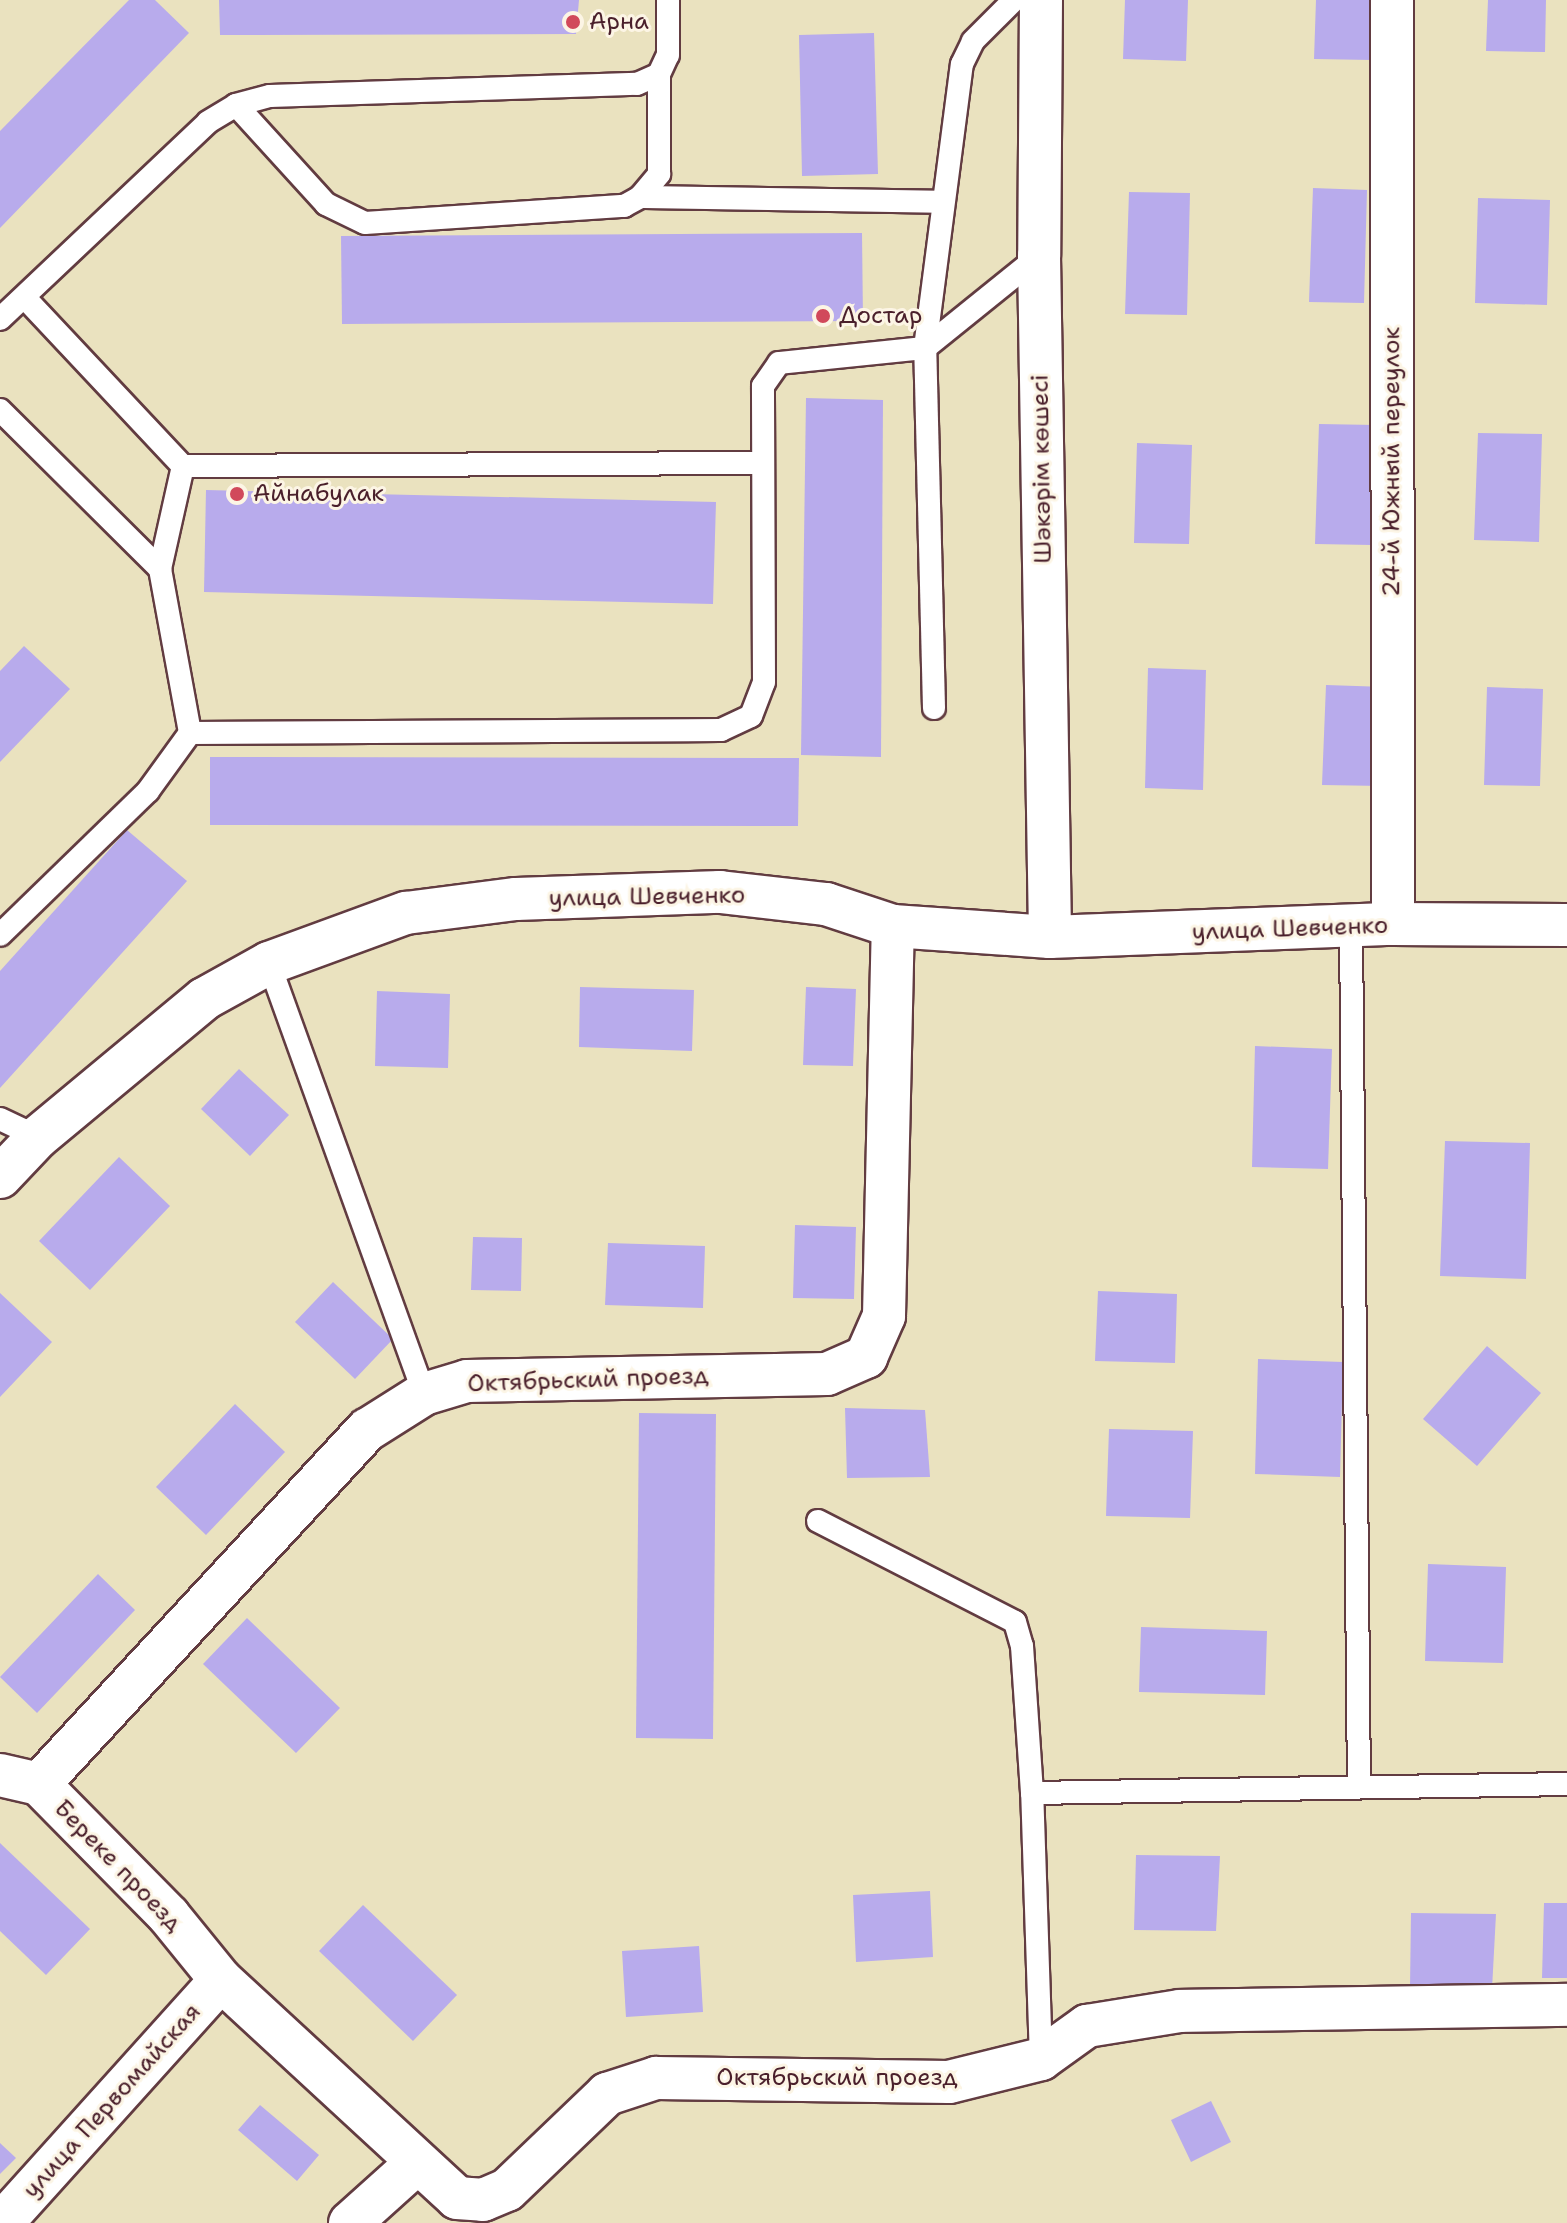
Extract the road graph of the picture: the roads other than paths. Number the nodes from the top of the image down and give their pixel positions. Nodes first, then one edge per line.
1 (668, 0) edge
2 (1014, 0) edge
3 (1041, 0) edge
4 (1392, 0) edge
5 (659, 74) junction
6 (236, 105) junction
7 (640, 197) junction
8 (943, 202) junction
9 (1039, 256) junction
10 (26, 299) junction
11 (0, 319) edge
12 (925, 348) junction
13 (0, 410) edge
14 (760, 463) junction
15 (183, 466) junction
16 (160, 569) junction
17 (934, 708) dead end
18 (190, 733) junction
19 (1393, 924) junction
20 (1567, 925) edge
21 (893, 926) junction
22 (1351, 927) junction
23 (0, 935) edge
24 (1050, 937) junction
25 (269, 963) junction
26 (0, 1119) edge
27 (38, 1137) junction
28 (0, 1177) edge
29 (424, 1394) junction
30 (818, 1521) dead end
31 (20, 1780) edge
32 (1359, 1784) junction
33 (1567, 1784) edge
34 (1032, 1793) junction
35 (221, 1980) junction
36 (1567, 2005) edge
37 (1041, 2059) junction
38 (418, 2162) junction
39 (466, 2211) edge
40 (2, 2223) edge
41 (350, 2223) edge

1 - 5 lane
2 - 8 lane
3 - 9 street, Шәкәрім көшесі
4 - 19 street, 24-й Южный переулок
5 - 6 lane
5 - 7 lane
6 - 7 lane
6 - 10 lane
7 - 8 lane
8 - 12 lane
9 - 12 lane
9 - 24 street, Шәкәрім көшесі
10 - 11 lane
10 - 15 lane
12 - 14 lane
12 - 17 lane
13 - 16 lane
14 - 15 lane
14 - 18 lane
15 - 16 lane
16 - 18 lane
18 - 23 lane
19 - 20 street, улица Шевченко
19 - 22 street, улица Шевченко
21 - 24 street, улица Шевченко
21 - 25 street, улица Шевченко
21 - 29 street, Октябрьский проезд
22 - 24 street, улица Шевченко
22 - 32 lane
25 - 27 street, улица Шевченко
25 - 29 lane
26 - 27 lane
27 - 28 street, улица Шевченко
29 - 31 street, Октябрьский проезд
30 - 34 lane
31 - 35 street, Береке проезд
32 - 33 lane
32 - 34 lane
34 - 37 lane
35 - 38 street, Октябрьский проезд
35 - 40 street, улица Первомайская
36 - 37 street, Октябрьский проезд
37 - 39 street, Октябрьский проезд
38 - 39 street, Октябрьский проезд
38 - 41 street

